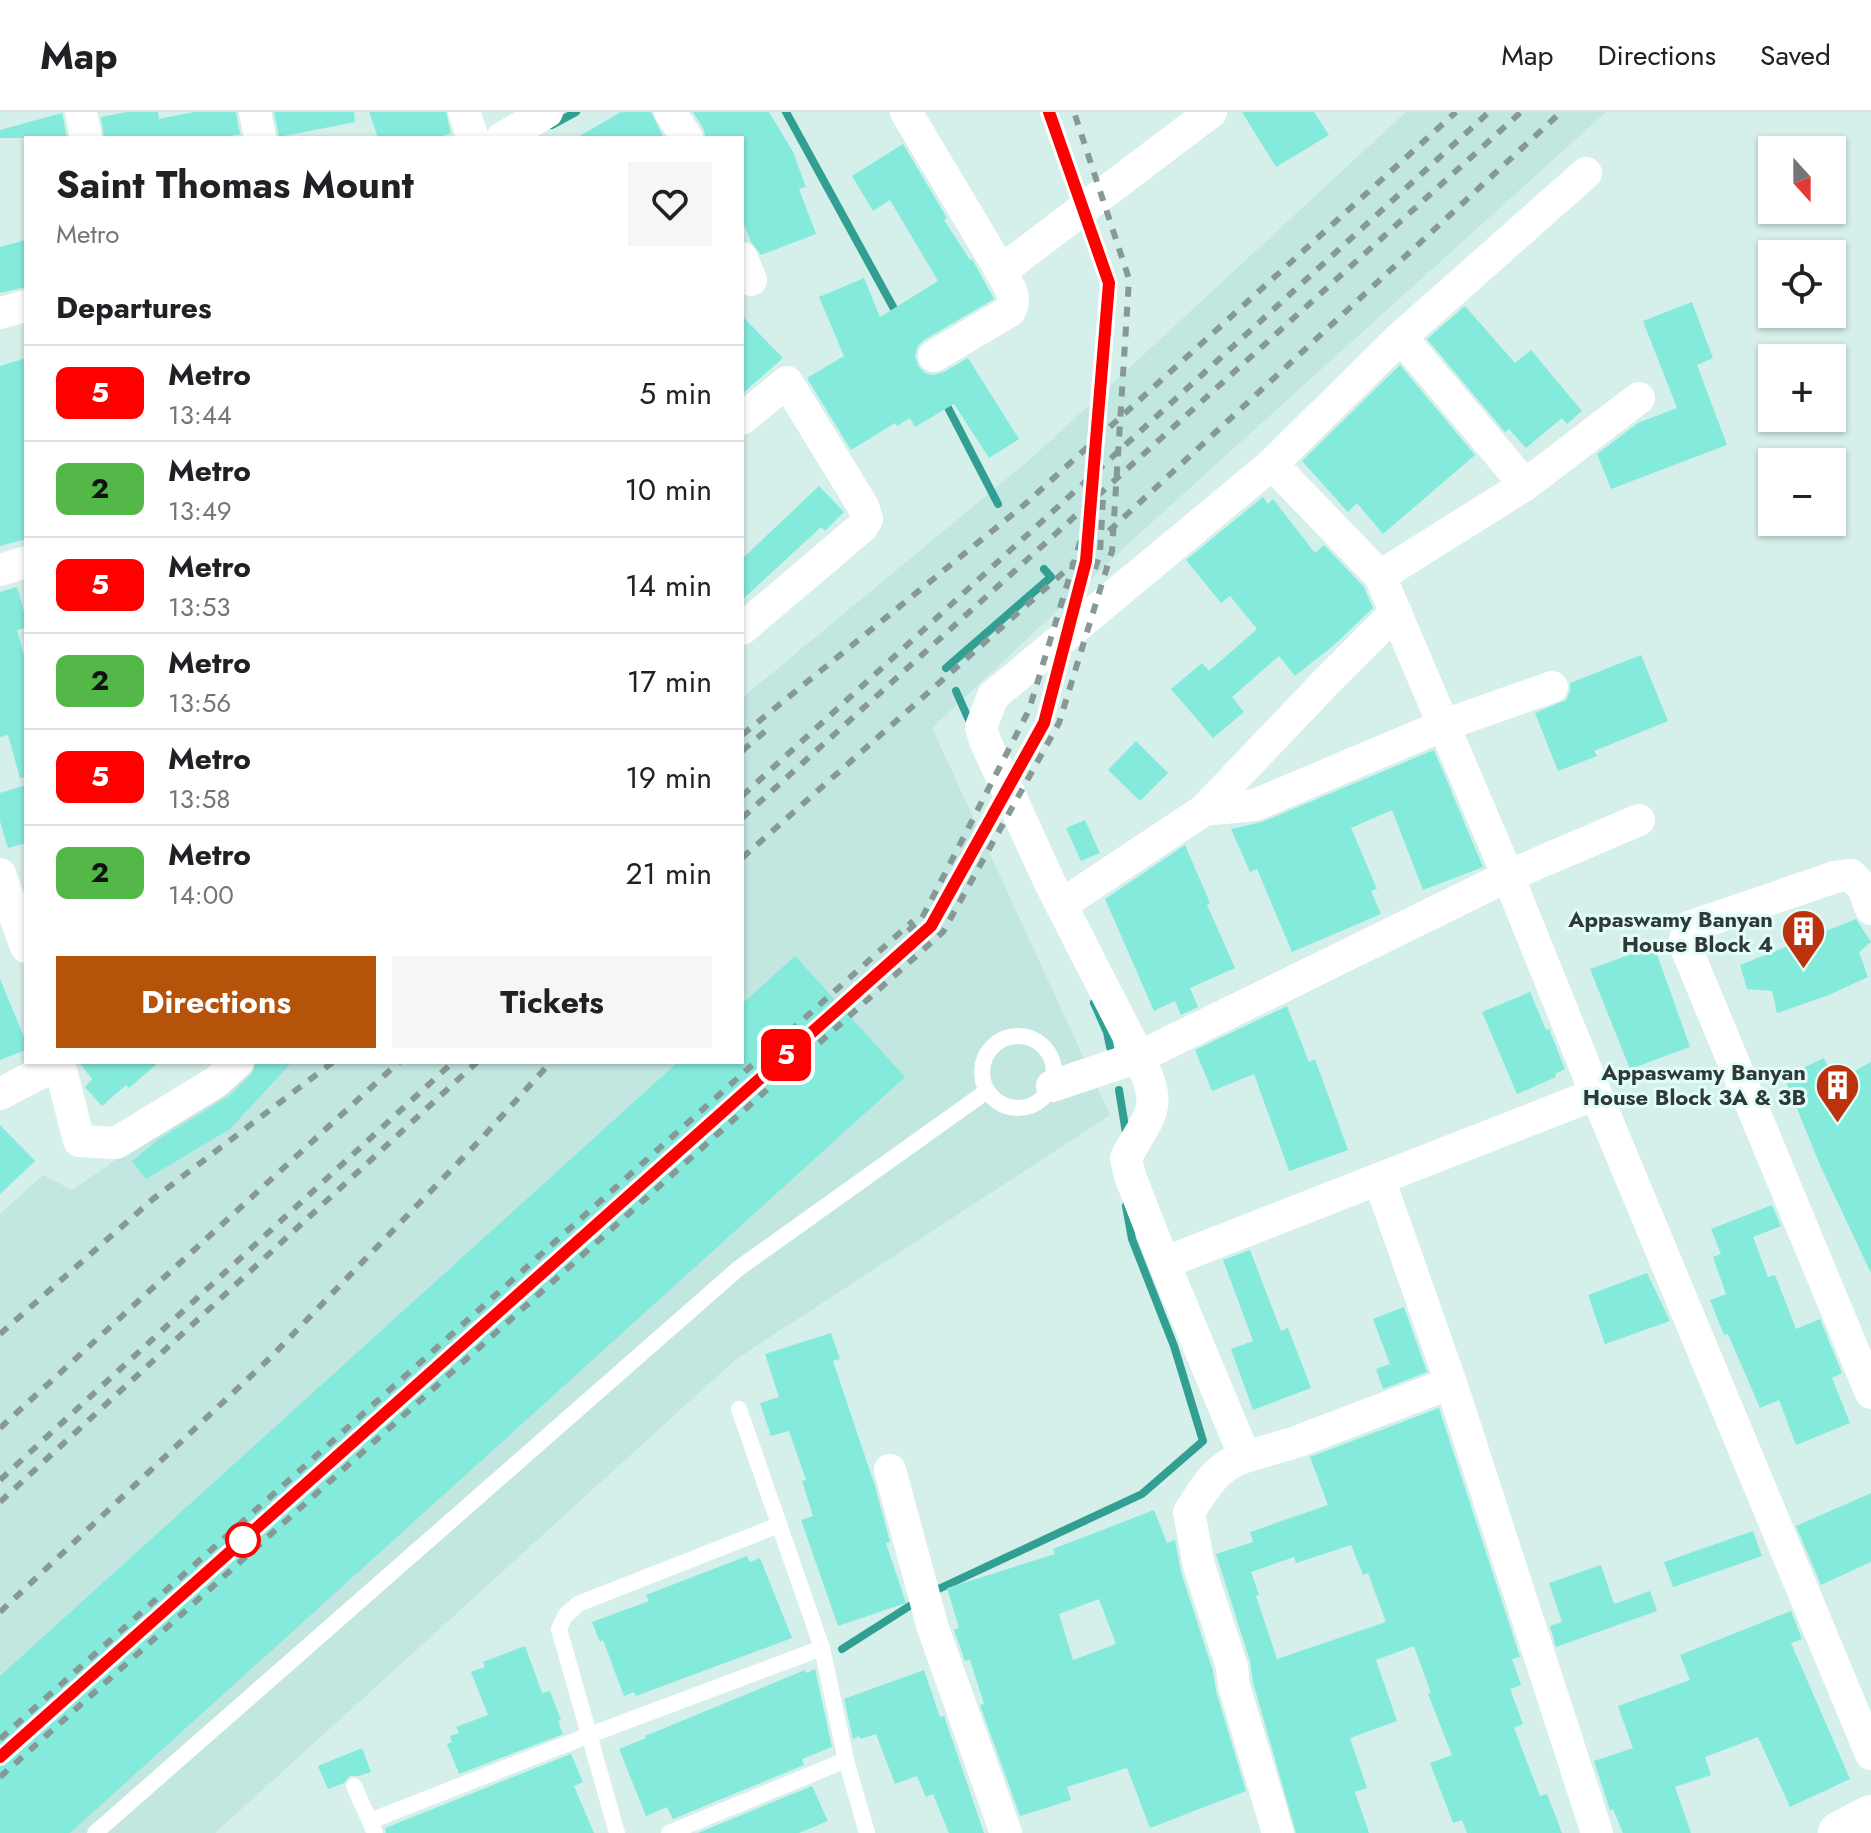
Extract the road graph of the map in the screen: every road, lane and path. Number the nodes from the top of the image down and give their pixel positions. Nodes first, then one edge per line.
1 (81, 112) edge
2 (255, 112) edge
3 (464, 112) edge
4 (547, 112) edge
5 (670, 112) edge
6 (1211, 112) edge
7 (911, 114) edge
8 (86, 136) edge
9 (260, 136) edge
10 (472, 136) edge
11 (505, 136) edge
12 (686, 136) edge
13 (1586, 173) dead end
14 (1001, 271) junction
15 (24, 307) edge
16 (0, 313) edge
17 (1401, 337) junction
18 (934, 356) dead end
19 (1639, 398) dead end
20 (744, 417) edge
21 (1272, 464) junction
22 (1525, 485) junction
23 (24, 563) edge
24 (0, 570) edge
25 (1380, 576) junction
26 (1396, 612) junction
27 (744, 627) edge
28 (1552, 687) dead end
29 (1444, 725) junction
30 (1204, 810) junction
31 (1639, 820) dead end
32 (0, 874) edge
33 (1508, 876) junction
34 (1061, 905) junction
35 (1871, 909) edge
36 (24, 941) edge
37 (1139, 1057) junction
38 (236, 1064) edge
39 (67, 1066) edge
40 (1052, 1086) junction
41 (987, 1091) junction
42 (0, 1094) edge
43 (1596, 1094) junction
44 (1379, 1179) junction
45 (1164, 1263) junction
46 (1451, 1383) junction
47 (1871, 1393) edge
48 (739, 1409) dead end
49 (1245, 1457) junction
50 (890, 1470) dead end
51 (779, 1525) junction
52 (822, 1648) junction
53 (587, 1736) junction
54 (1871, 1754) edge
55 (846, 1760) junction
56 (354, 1786) dead end
57 (1871, 1817) edge
58 (373, 1827) edge
59 (95, 1833) edge
60 (617, 1833) edge
61 (669, 1833) edge
62 (867, 1833) edge
63 (1006, 1833) edge
64 (1278, 1833) edge
65 (1597, 1833) edge
66 (1840, 1833) edge

1 - 8 street
2 - 9 street
3 - 10 street
4 - 11 street
5 - 12 street
6 - 14 street
7 - 14 street
13 - 17 street
14 - 18 street
15 - 16 street
17 - 21 street
17 - 22 street
19 - 22 street
20 - 27 street
21 - 25 street
21 - 34 street
22 - 25 street
23 - 24 street
25 - 26 street
26 - 29 street
26 - 30 street
28 - 29 street
29 - 30 street
29 - 33 street
30 - 34 street
31 - 33 street
32 - 36 street
33 - 37 street
33 - 43 street
34 - 37 street
35 - 47 street
37 - 40 street
37 - 45 street
38 - 39 street
39 - 42 street
40 - 41 lane
40 - 41 lane
41 - 59 lane
43 - 44 street
43 - 54 street
44 - 45 street
44 - 46 street
45 - 49 street
46 - 49 street
46 - 65 street
48 - 51 lane
49 - 64 street
50 - 63 street
51 - 52 lane
51 - 53 lane
52 - 53 lane
52 - 55 lane
53 - 58 lane
53 - 60 lane
55 - 61 lane
55 - 62 lane
56 - 58 lane
57 - 66 street

